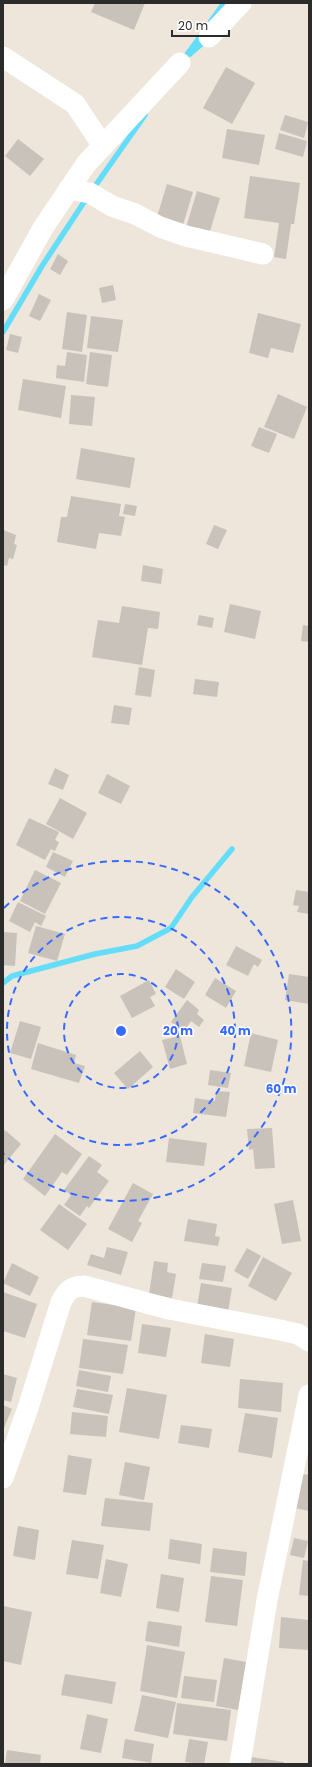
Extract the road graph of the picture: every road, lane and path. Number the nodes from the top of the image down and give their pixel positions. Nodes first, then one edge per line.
1 (241, 3) edge
2 (209, 37) dead end
3 (3, 58) edge
4 (180, 63) dead end
5 (103, 146) junction
6 (69, 189) junction
7 (263, 254) dead end
8 (3, 300) edge
9 (309, 1341) edge
10 (309, 1396) edge
11 (3, 1478) edge
12 (240, 1764) edge

1 - 2 street
3 - 5 street
4 - 5 street
5 - 6 street
6 - 7 street
6 - 8 street
9 - 11 street
10 - 12 street

